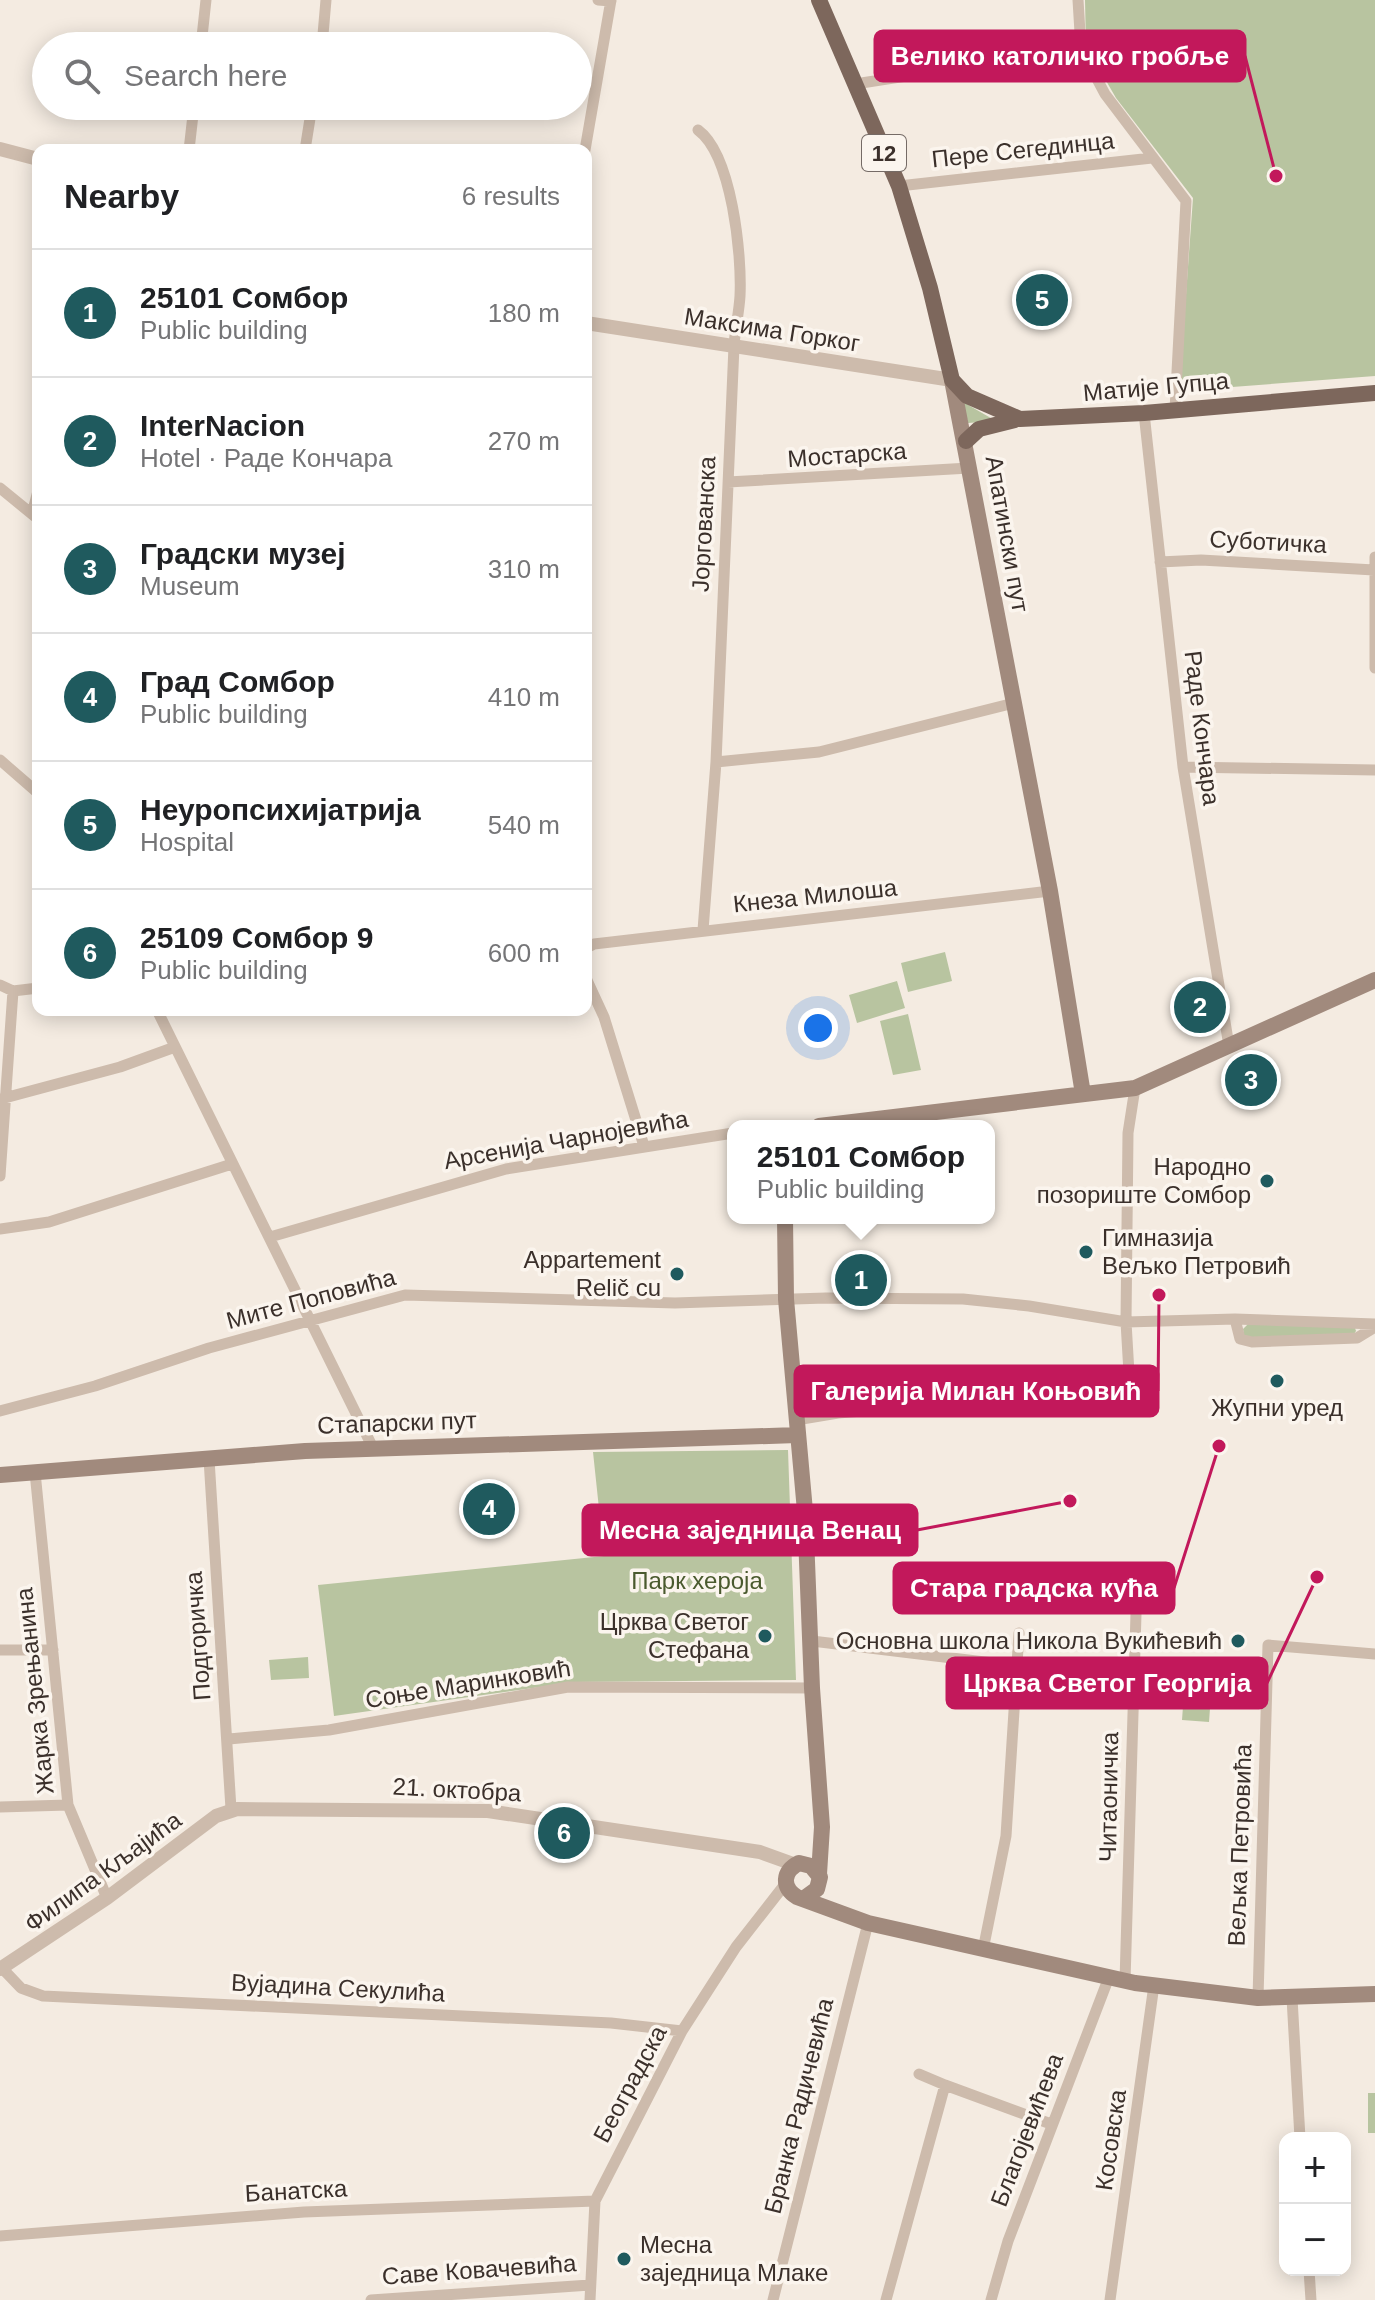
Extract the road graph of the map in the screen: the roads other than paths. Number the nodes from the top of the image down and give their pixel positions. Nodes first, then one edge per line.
1 (206, 0) edge
2 (326, 0) edge
3 (598, 0) edge
4 (611, 0) edge
5 (819, 0) edge
6 (1078, 0) edge
7 (203, 32) edge
8 (323, 32) edge
9 (1081, 49) junction
10 (855, 84) junction
11 (592, 110) edge
12 (192, 120) edge
13 (310, 120) edge
14 (590, 120) edge
15 (698, 130) dead end
16 (190, 144) edge
17 (306, 144) edge
18 (586, 144) edge
19 (0, 149) edge
20 (32, 157) edge
21 (1152, 158) junction
22 (899, 186) junction
23 (592, 324) edge
24 (734, 346) junction
25 (952, 380) junction
26 (1375, 393) edge
27 (1175, 410) junction
28 (1144, 413) junction
29 (1020, 419) junction
30 (966, 441) junction
31 (969, 468) junction
32 (728, 482) junction
33 (0, 488) edge
34 (32, 514) edge
35 (1375, 557) edge
36 (1160, 562) junction
37 (1374, 570) edge
38 (1375, 668) edge
39 (1014, 703) junction
40 (0, 760) edge
41 (716, 762) junction
42 (1183, 767) junction
43 (1375, 770) edge
44 (32, 788) edge
45 (1050, 891) junction
46 (703, 930) junction
47 (592, 945) edge
48 (1375, 980) edge
49 (0, 985) edge
50 (32, 989) edge
51 (13, 991) junction
52 (592, 991) edge
53 (160, 1016) edge
54 (1229, 1046) junction
55 (175, 1047) junction
56 (1135, 1088) junction
57 (1083, 1094) junction
58 (4, 1099) edge
59 (879, 1120) edge
60 (727, 1134) edge
61 (644, 1146) junction
62 (232, 1164) junction
63 (0, 1176) edge
64 (785, 1224) edge
65 (0, 1229) edge
66 (270, 1237) junction
67 (786, 1299) junction
68 (1235, 1319) junction
69 (311, 1322) junction
70 (1126, 1322) junction
71 (1375, 1326) edge
72 (0, 1411) edge
73 (796, 1427) junction
74 (373, 1448) junction
75 (209, 1459) junction
76 (35, 1472) junction
77 (0, 1475) edge
78 (1136, 1614) dead end
79 (1019, 1633) dead end
80 (812, 1641) junction
81 (0, 1650) edge
82 (53, 1650) junction
83 (1375, 1654) edge
84 (1018, 1666) junction
85 (812, 1688) junction
86 (229, 1739) junction
87 (68, 1805) junction
88 (0, 1807) edge
89 (231, 1809) junction
90 (821, 1845) junction
91 (772, 1856) junction
92 (798, 1864) junction
93 (819, 1878) junction
94 (793, 1889) junction
95 (107, 1898) junction
96 (842, 1913) junction
97 (868, 1923) junction
98 (983, 1950) junction
99 (1, 1969) edge
100 (1117, 1979) junction
101 (1154, 1985) junction
102 (1375, 1994) edge
103 (1258, 1998) junction
104 (1292, 1998) junction
105 (682, 2031) junction
106 (919, 2074) dead end
107 (945, 2085) junction
108 (1051, 2124) junction
109 (1300, 2132) edge
110 (595, 2201) junction
111 (0, 2236) edge
112 (1309, 2276) edge
113 (590, 2285) junction
114 (371, 2300) edge
115 (590, 2300) edge
116 (773, 2300) edge
117 (886, 2300) edge
118 (991, 2300) edge
119 (1110, 2300) edge
120 (1311, 2300) edge

1 - 7 street
2 - 8 street
3 - 4 street
4 - 11 street
5 - 10 main road, Апатински пут / 12
6 - 9 street
9 - 10 street
9 - 21 street
10 - 22 main road, Апатински пут / 12
12 - 16 street
13 - 17 street
14 - 18 street
15 - 24 street, Јоргованска
19 - 20 street
21 - 22 street, Пере Сегединца
21 - 27 street
22 - 25 main road, Апатински пут / 12
23 - 24 street, Максима Горког
24 - 25 street, Максима Горког
24 - 32 street, Јоргованска
25 - 29 main road, Матије Гупца
25 - 30 main road, Апатински пут
26 - 27 main road, Матије Гупца
27 - 28 main road, Матије Гупца
28 - 29 main road, Матије Гупца
28 - 36 street, Раде Кончара
29 - 30 main road
30 - 31 main road, Апатински пут
31 - 32 street, Мостарска
31 - 39 main road, Апатински пут
32 - 41 street, Јоргованска
33 - 34 street
35 - 37 street
36 - 37 street, Суботичка
36 - 42 street, Раде Кончара
37 - 38 street
39 - 41 street
39 - 45 main road, Апатински пут
40 - 44 street
41 - 46 street, Јоргованска
42 - 43 street
42 - 54 street, Раде Кончара
45 - 46 street, Кнеза Милоша
45 - 57 main road, Апатински пут
46 - 47 street, Кнеза Милоша
48 - 54 main road
49 - 51 street
50 - 51 street
51 - 58 street
52 - 61 street
53 - 55 street
54 - 56 main road
55 - 58 street
55 - 62 street
56 - 57 main road
56 - 70 street
57 - 59 main road
58 - 63 street
60 - 61 street, Арсенија Чарнојевића
61 - 66 street, Арсенија Чарнојевића
62 - 65 street
62 - 66 street
64 - 67 main road
66 - 69 street
67 - 69 street, Мите Поповића
67 - 70 street, Мите Поповића
67 - 73 main road
68 - 70 street, Мите Поповића
68 - 71 street, Мите Поповића
68 - 71 street
69 - 72 street, Мите Поповића
69 - 74 street
70 - 73 street
73 - 74 main road, Стапарски пут
73 - 80 main road
74 - 75 main road, Стапарски пут
75 - 76 main road, Стапарски пут
75 - 86 street, Подгоричка
76 - 77 main road, Стапарски пут
76 - 82 street, Жарка Зрењанина
78 - 100 street, Читаоничка
79 - 84 street
80 - 84 street
80 - 85 main road
81 - 82 street
82 - 87 street, Жарка Зрењанина
83 - 103 street, Вељка Петровића
84 - 98 street
85 - 86 street, Соње Маринковић
85 - 90 main road
86 - 89 street, Подгоричка
87 - 88 street
87 - 95 street, Жарка Зрењанина
89 - 91 street, 21. октобра
89 - 95 street, Филипа Кљајића
90 - 92 main road
90 - 93 main road
91 - 92 street, 21. октобра
91 - 94 street
92 - 93 main road
92 - 94 main road
93 - 94 main road
93 - 96 main road
94 - 96 main road
94 - 105 street, Београдска
95 - 99 street, Филипа Кљајића
96 - 97 main road
97 - 98 main road
97 - 116 street, Бранка Радичевића
98 - 100 main road
99 - 105 street, Вујадина Секулића
100 - 101 main road
100 - 108 street, Благојевићева
101 - 103 main road
101 - 119 street, Косовска
102 - 104 main road
103 - 104 main road
104 - 109 street
105 - 110 street, Београдска
106 - 107 street
107 - 108 street
107 - 117 street
108 - 118 street, Благојевићева
110 - 111 street, Банатска
110 - 113 street, Београдска
112 - 120 street
113 - 114 street, Саве Ковачевића
113 - 115 street, Београдска

